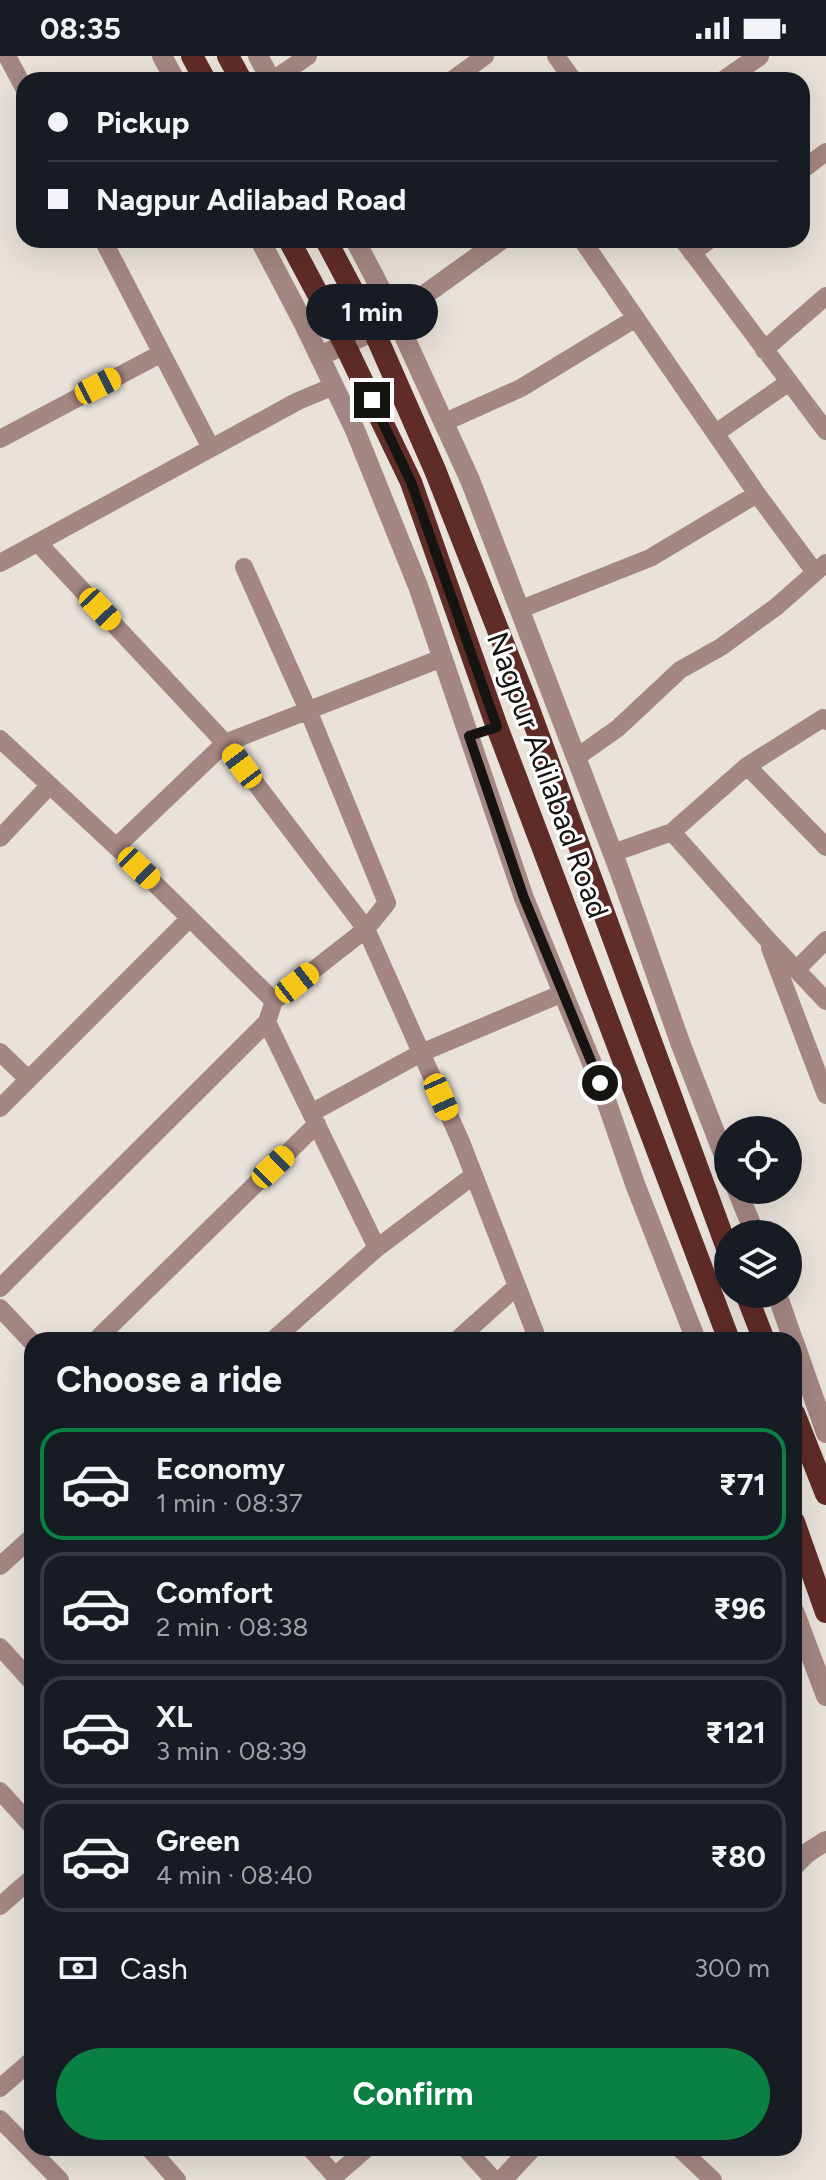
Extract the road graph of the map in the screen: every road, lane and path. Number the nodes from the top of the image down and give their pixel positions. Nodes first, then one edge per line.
1 (308, 56) edge
2 (485, 56) edge
3 (759, 56) edge
4 (284, 72) edge
5 (468, 72) edge
6 (736, 72) edge
7 (107, 248) edge
8 (264, 248) edge
9 (293, 248) edge
10 (330, 248) edge
11 (359, 248) edge
12 (490, 248) edge
13 (588, 248) edge
14 (689, 248) edge
15 (826, 296) edge
16 (395, 316) junction
17 (636, 318) junction
18 (374, 331) junction
19 (345, 345) junction
20 (764, 350) junction
21 (162, 353) junction
22 (320, 356) junction
23 (789, 382) junction
24 (334, 386) junction
25 (445, 422) junction
26 (826, 431) edge
27 (716, 433) junction
28 (0, 439) edge
29 (211, 448) junction
30 (757, 494) junction
31 (38, 543) junction
32 (0, 563) edge
33 (244, 567) dead end
34 (820, 567) edge
35 (521, 609) junction
36 (442, 658) junction
37 (308, 710) junction
38 (826, 721) edge
39 (497, 727) junction
40 (469, 736) junction
41 (0, 739) edge
42 (225, 743) junction
43 (577, 757) junction
44 (747, 766) junction
45 (50, 785) junction
46 (672, 832) junction
47 (0, 838) edge
48 (116, 847) junction
49 (826, 847) edge
50 (613, 853) junction
51 (190, 918) junction
52 (366, 929) junction
53 (767, 939) junction
54 (826, 940) edge
55 (796, 970) junction
56 (563, 993) junction
57 (274, 1001) junction
58 (826, 1001) edge
59 (267, 1022) junction
60 (0, 1052) edge
61 (421, 1053) junction
62 (28, 1079) junction
63 (826, 1095) edge
64 (0, 1108) edge
65 (314, 1118) junction
66 (714, 1130) edge
67 (474, 1175) junction
68 (717, 1220) edge
69 (377, 1248) junction
70 (517, 1286) junction
71 (0, 1288) edge
72 (0, 1308) edge
73 (751, 1308) edge
74 (782, 1308) edge
75 (104, 1332) edge
76 (282, 1332) edge
77 (466, 1332) edge
78 (535, 1332) edge
79 (693, 1332) edge
80 (726, 1332) edge
81 (761, 1332) edge
82 (791, 1332) edge
83 (24, 1334) edge
84 (802, 1364) edge
85 (802, 1433) edge
86 (826, 1433) edge
87 (826, 1494) edge
88 (24, 1544) edge
89 (802, 1544) edge
90 (0, 1566) edge
91 (826, 1612) edge
92 (802, 1632) edge
93 (0, 1647) edge
94 (24, 1673) edge
95 (826, 1696) edge
96 (0, 1791) edge
97 (24, 1817) edge
98 (826, 1841) edge
99 (802, 1858) edge
100 (24, 1885) edge
101 (0, 1906) edge
102 (24, 2067) edge
103 (0, 2088) edge
104 (0, 2119) edge
105 (24, 2143) edge
106 (36, 2156) edge
107 (156, 2156) edge
108 (317, 2156) edge
109 (358, 2156) edge
110 (472, 2156) edge
111 (524, 2156) edge
112 (688, 2156) edge
113 (60, 2180) edge
114 (177, 2180) edge
115 (494, 2180) edge
116 (502, 2180) edge
117 (713, 2180) edge

1 - 4 street
2 - 5 street
3 - 6 street
7 - 21 street
8 - 22 street
9 - 19 highway, Nagpur Adilabad Road
10 - 18 highway, Nagpur Adilabad Road
11 - 16 street
12 - 16 street
13 - 17 street
14 - 20 street
15 - 20 street
16 - 18 street
16 - 25 street
17 - 25 street
17 - 27 street
18 - 19 street
18 - 68 highway, Nagpur Adilabad Road
19 - 22 street
19 - 39 highway, Nagpur Adilabad Road
20 - 23 street
21 - 28 street
21 - 29 street
22 - 24 street
23 - 26 street
23 - 27 street
24 - 29 street
24 - 36 street
25 - 35 street
27 - 30 street
29 - 31 street
30 - 34 street
30 - 35 street
31 - 32 street
31 - 42 street
33 - 37 street
34 - 43 street
35 - 43 street
36 - 37 street
36 - 40 street
37 - 42 street
37 - 52 street
38 - 44 street
39 - 40 street
39 - 80 highway, Nagpur Adilabad Road
40 - 56 street
41 - 45 street
42 - 48 street
42 - 52 street
43 - 50 street
44 - 46 street
44 - 49 street
45 - 47 street
45 - 48 street
46 - 50 street
46 - 53 street
48 - 51 street
50 - 66 street
51 - 57 street
51 - 62 street
52 - 57 street
52 - 61 street
53 - 55 street
53 - 63 street
54 - 55 street
55 - 58 street
56 - 61 street
56 - 79 street
57 - 59 street
59 - 65 street
59 - 71 street
60 - 62 street
61 - 65 street
61 - 67 street
62 - 64 street
65 - 69 street
65 - 75 street
67 - 69 street
67 - 70 street
69 - 76 street
70 - 77 street
70 - 78 street
72 - 83 street
73 - 81 highway
74 - 82 street
84 - 86 street
85 - 87 highway
88 - 90 street
89 - 91 highway
92 - 95 street
93 - 94 street
96 - 97 street
98 - 99 street
100 - 101 street
102 - 103 street
104 - 105 street
106 - 113 street
107 - 114 street
108 - 109 street
110 - 115 street
111 - 116 street
112 - 117 street

